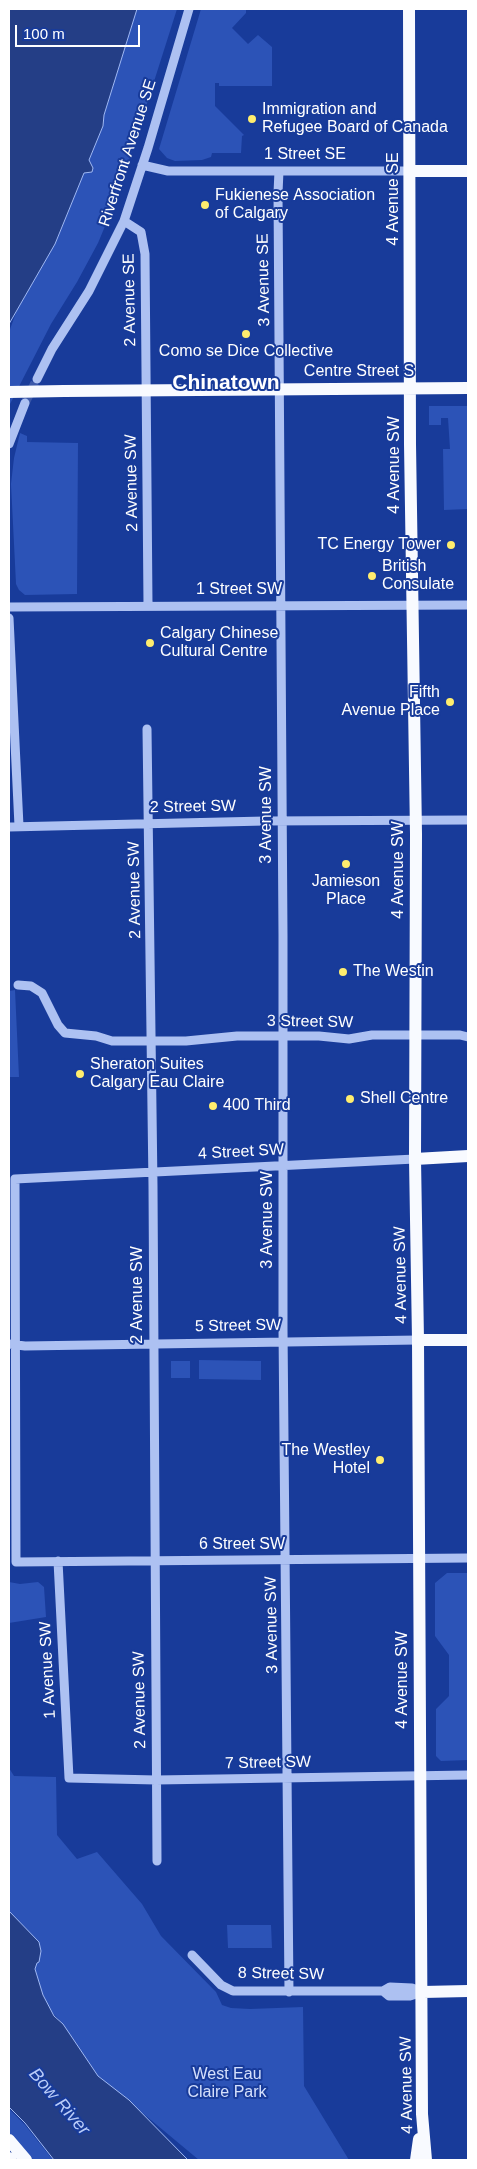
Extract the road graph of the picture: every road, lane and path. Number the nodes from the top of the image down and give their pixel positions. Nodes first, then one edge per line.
1 (189, 9) edge
2 (409, 9) edge
3 (142, 165) junction
4 (279, 171) junction
5 (468, 171) edge
6 (410, 172) junction
7 (124, 221) junction
8 (37, 379) tunnel mouth
9 (280, 388) junction
10 (468, 388) edge
11 (410, 389) junction
12 (146, 390) junction
13 (9, 392) edge
14 (25, 403) tunnel mouth
15 (9, 444) edge
16 (148, 605) junction
17 (413, 605) junction
18 (468, 605) edge
19 (281, 606) junction
20 (9, 607) edge
21 (9, 618) edge
22 (11, 702) edge
23 (147, 729) dead end
24 (468, 820) edge
25 (282, 821) junction
26 (416, 821) junction
27 (149, 823) junction
28 (19, 826) junction
29 (9, 827) edge
30 (18, 985) dead end
31 (416, 1035) junction
32 (283, 1037) junction
33 (468, 1037) edge
34 (151, 1040) junction
35 (468, 1156) edge
36 (415, 1159) junction
37 (283, 1166) junction
38 (153, 1172) junction
39 (418, 1340) junction
40 (468, 1340) edge
41 (284, 1342) junction
42 (12, 1344) edge
43 (154, 1344) junction
44 (12, 1396) edge
45 (12, 1485) edge
46 (468, 1558) edge
47 (419, 1559) junction
48 (154, 1560) junction
49 (287, 1560) junction
50 (58, 1561) junction
51 (420, 1775) junction
52 (468, 1776) edge
53 (288, 1777) junction
54 (69, 1778) joint
55 (156, 1780) junction
56 (157, 1861) dead end
57 (192, 1955) dead end
58 (468, 1991) edge
59 (289, 1992) junction
60 (423, 1992) junction
61 (422, 2114) junction
62 (9, 2140) edge
63 (26, 2160) edge
64 (416, 2160) edge
65 (426, 2160) edge

1 - 3 street, Riverfront Avenue SE
2 - 6 main road, 4 Avenue SE
3 - 4 street, 1 Street SE
3 - 7 street, Riverfront Avenue SE
4 - 6 street, 1 Street SE
4 - 9 street, 3 Avenue SE
5 - 6 main road, 1 Street SE
6 - 11 main road, 4 Avenue SE
7 - 8 street, Riverfront Avenue SE
7 - 12 street, 2 Avenue SE
9 - 11 main road, Centre Street S
9 - 12 main road, Centre Street S
9 - 19 street, 3 Avenue SW
10 - 11 main road, Centre Street S
11 - 17 main road, 4 Avenue SW
12 - 13 main road, Centre Street S, bridge
12 - 16 street, 2 Avenue SW
14 - 15 street
16 - 19 street, 1 Street SW
16 - 20 street, 1 Street SW
17 - 18 street, 1 Street SW
17 - 19 street, 1 Street SW
17 - 26 main road, 4 Avenue SW
19 - 25 street, 3 Avenue SW
21 - 22 street
22 - 28 street
23 - 27 street, 2 Avenue SW
24 - 26 street, 2 Street SW
25 - 26 street, 2 Street SW
25 - 27 street, 2 Street SW
25 - 32 street, 3 Avenue SW
26 - 31 main road, 4 Avenue SW
27 - 28 street, 2 Street SW
27 - 34 street, 2 Avenue SW
28 - 29 street, 2 Street SW
30 - 34 street, 3 Street SW
31 - 32 street, 3 Street SW
31 - 33 street, 3 Street SW
31 - 36 main road, 4 Avenue SW
32 - 34 street, 3 Street SW
32 - 37 street, 3 Avenue SW
34 - 38 street, 2 Avenue SW
35 - 36 main road, 4 Street SW
36 - 37 street, 4 Street SW
36 - 39 main road, 4 Avenue SW
37 - 38 street, 4 Street SW
37 - 41 street, 3 Avenue SW
38 - 42 street, 4 Street SW
38 - 43 street, 2 Avenue SW
39 - 40 main road, 5 Street SW
39 - 41 street, 5 Street SW
39 - 47 main road, 4 Avenue SW
41 - 43 street, 5 Street SW
41 - 49 street, 3 Avenue SW
42 - 43 street, 5 Street SW
42 - 44 street
43 - 48 street, 2 Avenue SW
44 - 45 street
45 - 50 street, 6 Street SW
46 - 47 street, 6 Street SW
47 - 49 street, 6 Street SW
47 - 51 main road, 4 Avenue SW
48 - 49 street, 6 Street SW
48 - 50 street, 6 Street SW
48 - 55 street, 2 Avenue SW
49 - 53 street, 3 Avenue SW
50 - 54 street, 1 Avenue SW
51 - 52 street, 7 Street SW
51 - 53 street, 7 Street SW
51 - 60 main road, 4 Avenue SW
53 - 55 street, 7 Street SW
53 - 59 street, 3 Avenue SW
54 - 55 street, 7 Street SW
55 - 56 street, 2 Avenue SW
57 - 59 street, 8 Street SW
58 - 60 main road, 8 Street SW
59 - 60 street, 8 Street SW
60 - 61 main road, 4 Avenue SW
61 - 64 main road
61 - 65 main road, 4 Avenue SW
62 - 63 main road

